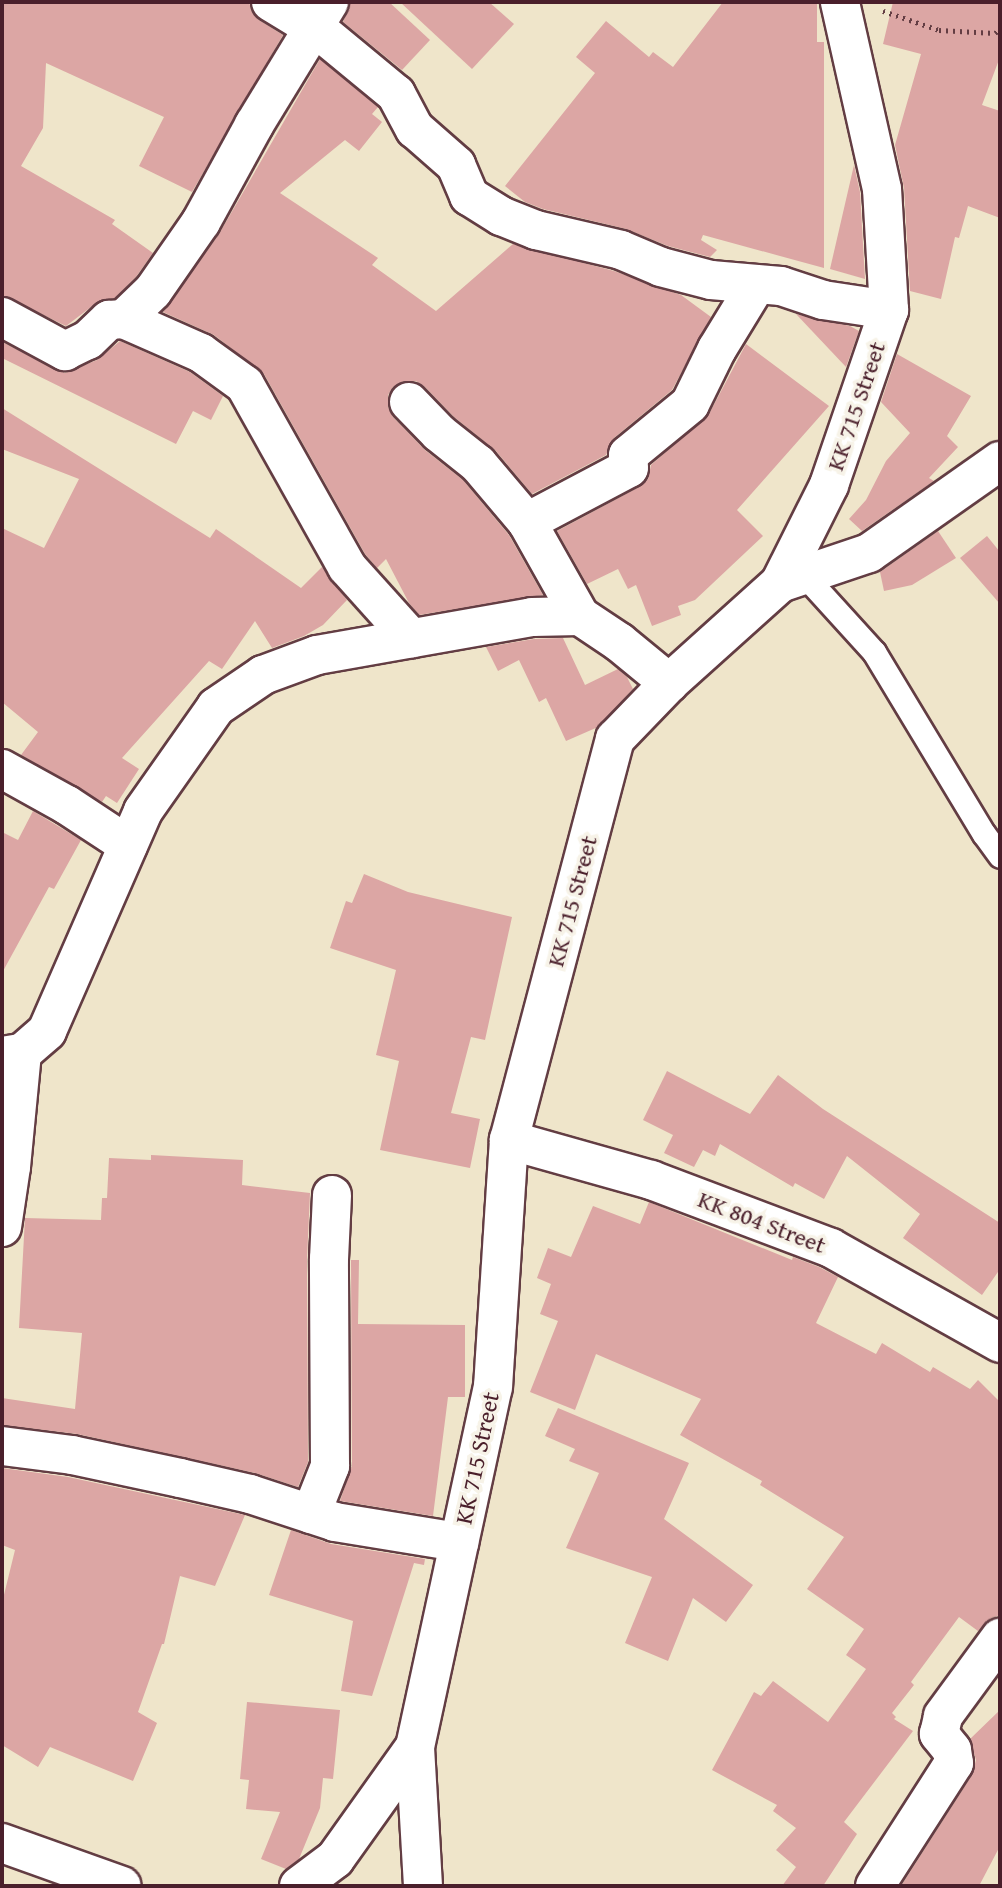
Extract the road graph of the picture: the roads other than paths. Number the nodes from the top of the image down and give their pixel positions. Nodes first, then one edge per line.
1 (271, 2) edge
2 (840, 2) edge
3 (321, 14) edge
4 (756, 285) junction
5 (889, 310) junction
6 (2, 317) edge
7 (124, 318) junction
8 (408, 402) dead end
9 (1000, 461) edge
10 (527, 522) junction
11 (792, 579) junction
12 (580, 616) junction
13 (411, 638) junction
14 (669, 683) junction
15 (2, 769) edge
16 (128, 845) junction
17 (1000, 856) edge
18 (12, 1055) edge
19 (509, 1140) junction
20 (332, 1195) dead end
21 (2, 1227) edge
22 (1000, 1343) edge
23 (2, 1446) edge
24 (311, 1514) junction
25 (459, 1542) junction
26 (1000, 1638) edge
27 (415, 1747) junction
28 (8, 1852) edge
29 (122, 1886) edge
30 (299, 1886) edge
31 (423, 1886) edge
32 (875, 1886) edge

1 - 3 street
2 - 5 street, KK 715 Street
3 - 4 street
3 - 7 street
4 - 5 street
4 - 10 street
5 - 11 street, KK 715 Street
6 - 7 street
7 - 13 street
8 - 10 street
9 - 11 street
10 - 12 street
11 - 14 street, KK 715 Street
11 - 17 lane
12 - 13 street
12 - 14 street
13 - 16 street
14 - 19 street, KK 715 Street
15 - 16 street
16 - 18 street
18 - 21 street
19 - 22 street, KK 804 Street
19 - 25 street, KK 715 Street
20 - 24 street
23 - 24 street
24 - 25 street
25 - 27 street, KK 715 Street
26 - 32 street
27 - 30 street
27 - 31 street, KK 715 Street
28 - 29 street

